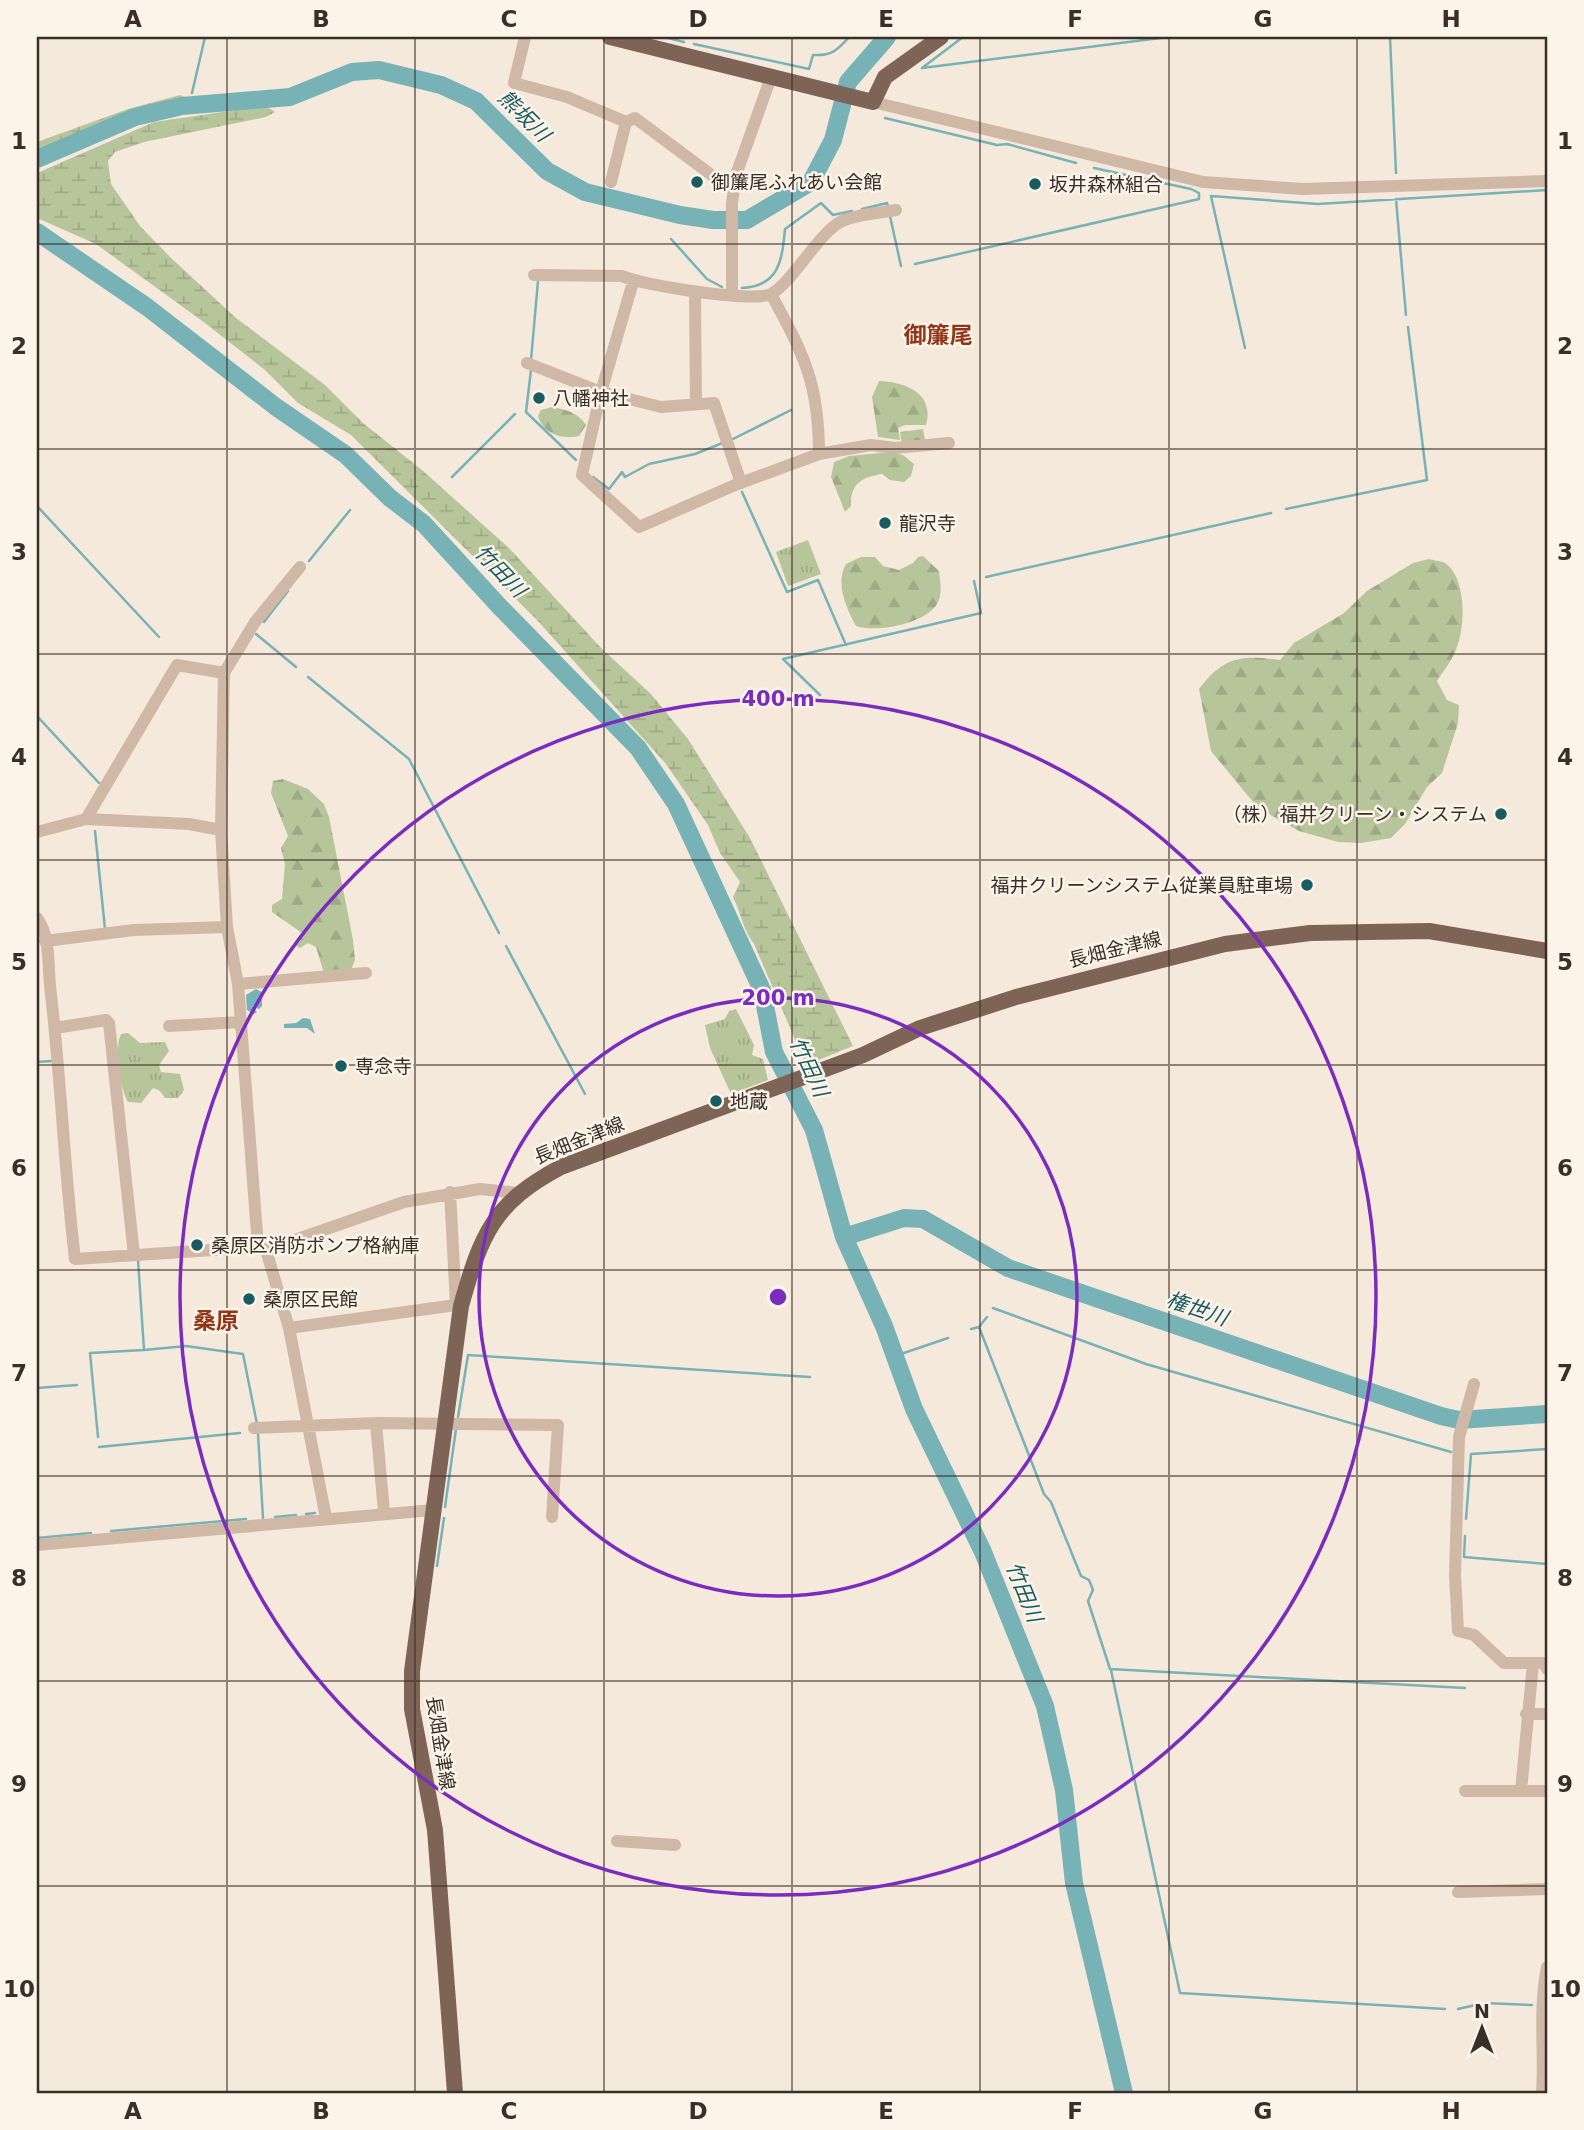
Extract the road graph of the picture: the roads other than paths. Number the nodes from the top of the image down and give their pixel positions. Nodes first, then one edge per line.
1 (524, 37) edge
2 (610, 37) edge
3 (942, 37) edge
4 (771, 77) junction
5 (873, 102) junction
6 (626, 122) junction
7 (1547, 181) edge
8 (611, 182) dead end
9 (733, 191) junction
10 (895, 210) dead end
11 (534, 275) dead end
12 (634, 282) junction
13 (695, 292) junction
14 (732, 293) junction
15 (771, 294) junction
16 (527, 363) dead end
17 (601, 392) junction
18 (696, 403) junction
19 (949, 443) dead end
20 (819, 454) junction
21 (741, 483) junction
22 (300, 567) dead end
23 (224, 673) junction
24 (86, 819) junction
25 (221, 830) junction
26 (37, 832) edge
27 (37, 918) edge
28 (227, 928) junction
29 (45, 941) junction
30 (1547, 951) edge
31 (366, 973) dead end
32 (238, 984) junction
33 (241, 1022) junction
34 (169, 1026) dead end
35 (55, 1028) junction
36 (450, 1192) junction
37 (518, 1193) junction
38 (262, 1249) junction
39 (134, 1255) junction
40 (458, 1305) junction
41 (289, 1328) junction
42 (1474, 1384) dead end
43 (376, 1423) junction
44 (447, 1423) junction
45 (308, 1424) junction
46 (254, 1428) dead end
47 (433, 1510) junction
48 (384, 1512) junction
49 (552, 1517) dead end
50 (326, 1518) junction
51 (37, 1545) edge
52 (1533, 1663) junction
53 (1547, 1669) edge
54 (1526, 1714) junction
55 (1547, 1714) edge
56 (1465, 1791) dead end
57 (1521, 1791) junction
58 (1547, 1791) edge
59 (617, 1841) dead end
60 (675, 1845) dead end
61 (1547, 1889) edge
62 (1458, 1892) dead end
63 (1547, 1967) edge
64 (455, 2093) edge
65 (1542, 2093) edge

1 - 6 street
2 - 4 main road
3 - 5 main road
4 - 5 main road
4 - 9 street
5 - 7 street
6 - 8 street
6 - 9 street
9 - 14 street
10 - 15 street
11 - 12 street
12 - 13 street
12 - 17 street
13 - 14 street
13 - 18 street
14 - 15 street
15 - 20 street
16 - 17 street
17 - 18 street
17 - 21 street
18 - 21 street
19 - 20 street
20 - 21 street
22 - 23 street
23 - 24 street
23 - 25 street
24 - 25 street
24 - 26 street
25 - 28 street
27 - 29 street
28 - 29 street
28 - 32 street
29 - 35 street
30 - 37 main road, 長畑金津線
31 - 32 street
32 - 33 street
33 - 34 street
33 - 38 street
35 - 39 street
35 - 39 street
36 - 37 street
36 - 38 street
36 - 40 street
37 - 40 main road, 長畑金津線
38 - 39 street
38 - 41 street
40 - 41 street
40 - 44 main road, 長畑金津線
41 - 45 street
42 - 52 street
43 - 44 street
43 - 45 street
43 - 48 street
44 - 47 main road, 長畑金津線
44 - 49 street
45 - 46 street
45 - 50 street
47 - 48 street
47 - 64 main road, 長畑金津線
48 - 50 street
50 - 51 street
52 - 53 street
52 - 54 street
54 - 55 street
54 - 57 street
56 - 57 street
57 - 58 street
59 - 60 street
61 - 62 street
63 - 65 street

